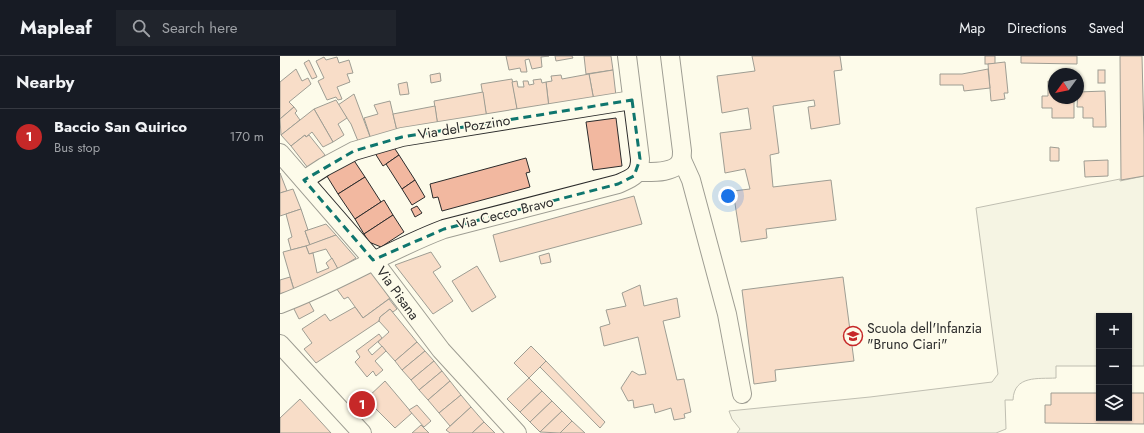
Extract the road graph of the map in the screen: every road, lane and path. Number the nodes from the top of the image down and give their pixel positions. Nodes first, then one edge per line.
1 (627, 56) edge
2 (670, 56) edge
3 (632, 100) junction
4 (280, 153) edge
5 (682, 160) junction
6 (637, 172) junction
7 (304, 180) junction
8 (373, 260) junction
9 (280, 304) edge
10 (280, 344) edge
11 (742, 394) dead end
12 (362, 433) edge
13 (517, 433) edge

1 - 3 street
2 - 5 street
3 - 6 street
3 - 7 street, Via del Pozzino
4 - 7 street, Via Pisana
5 - 6 street
5 - 11 street
6 - 8 street, Via Cecco Bravo
7 - 8 street, Via Pisana
8 - 9 street, Via Cecco Bravo
8 - 13 street, Via Pisana
10 - 12 street

